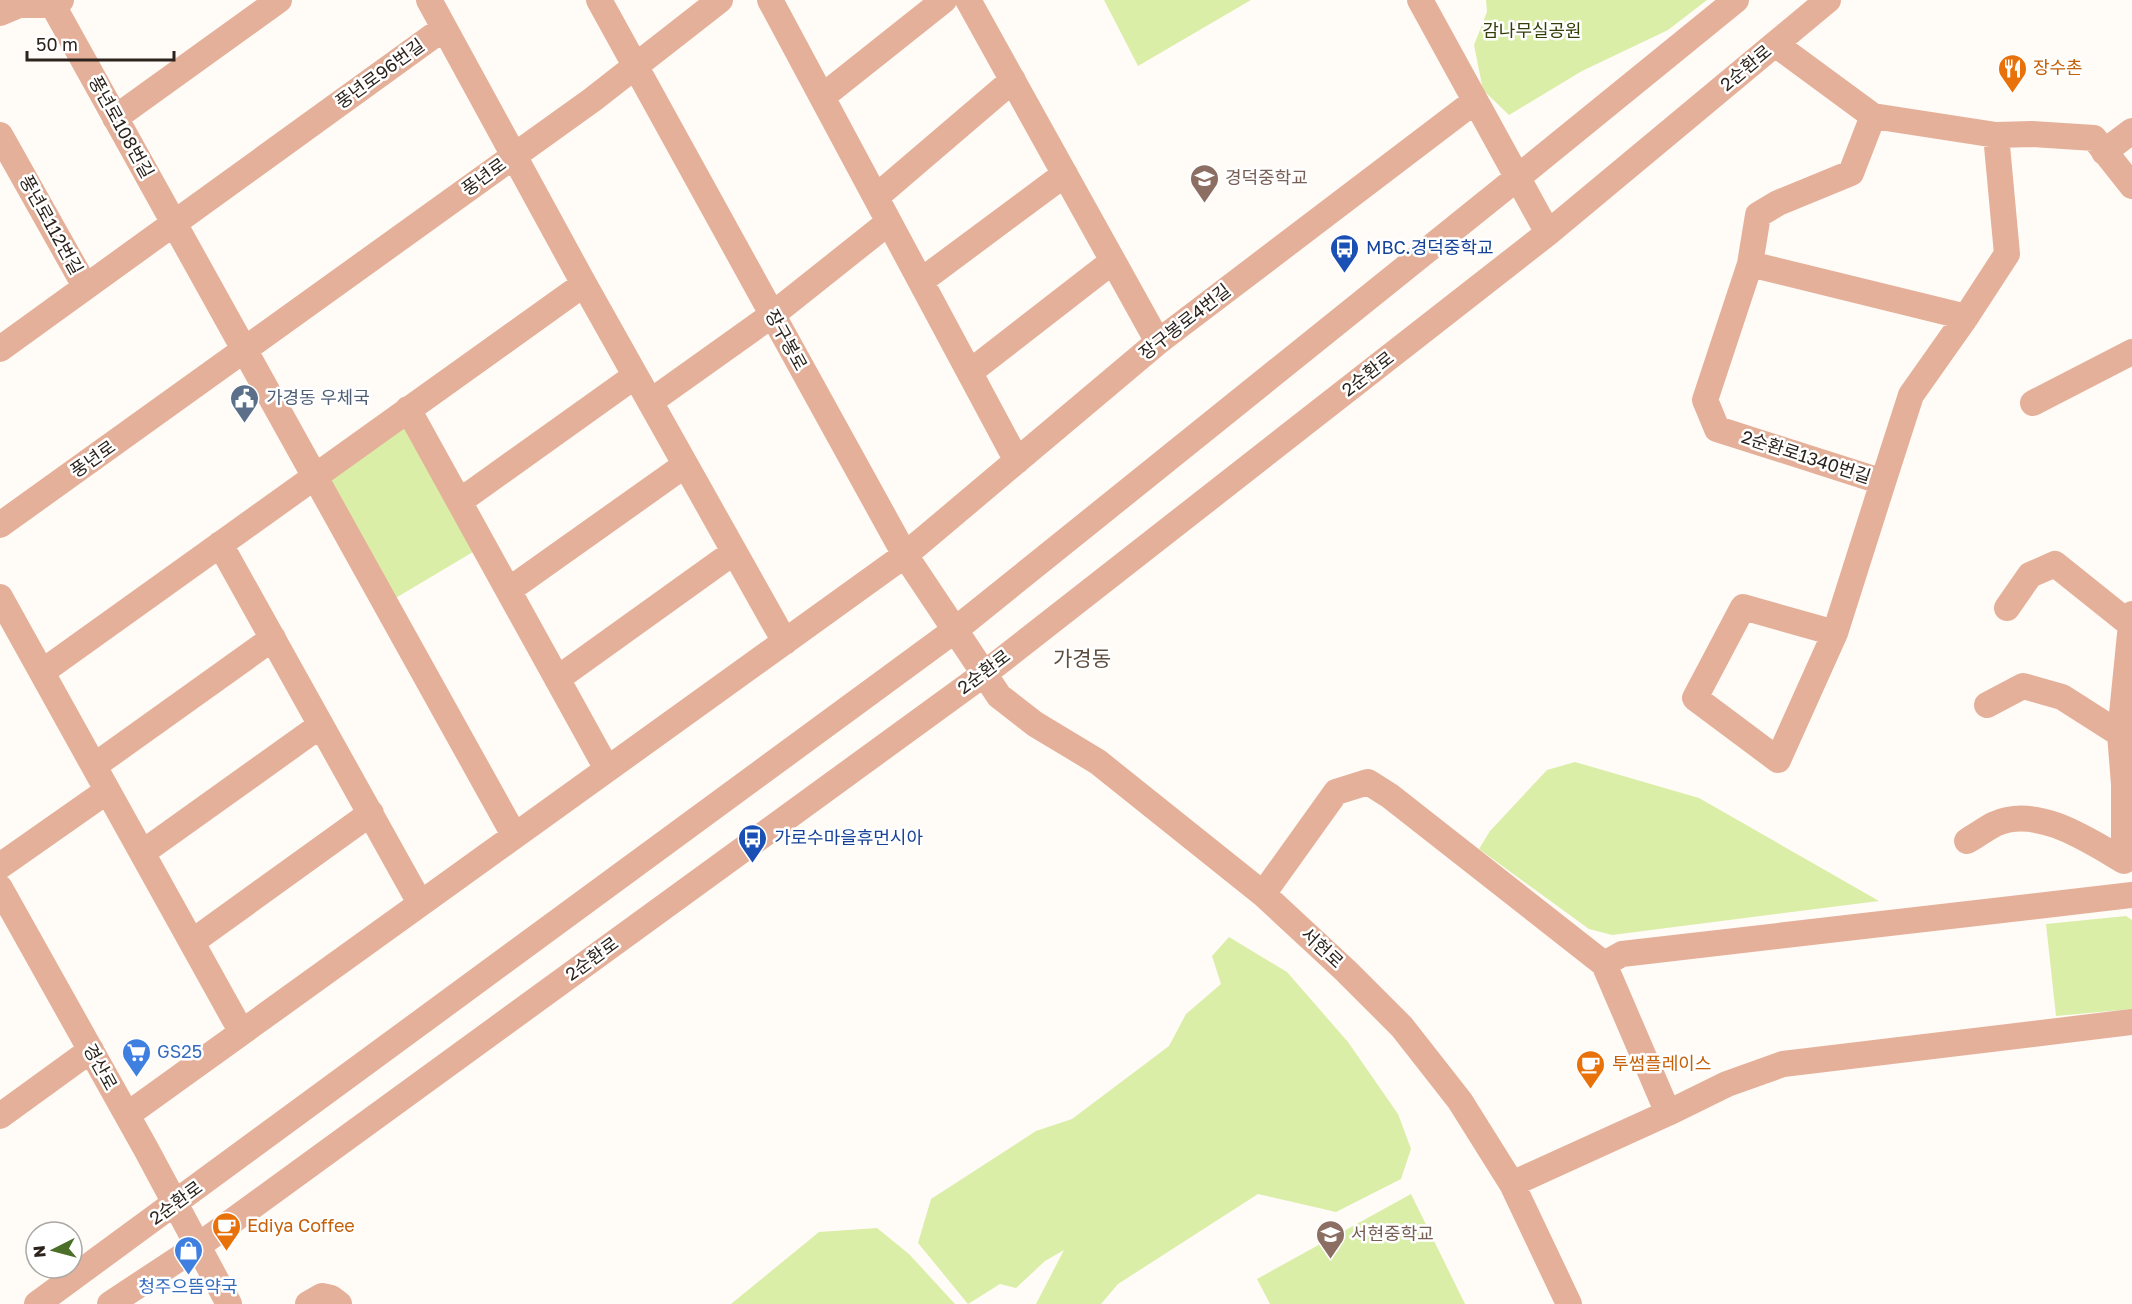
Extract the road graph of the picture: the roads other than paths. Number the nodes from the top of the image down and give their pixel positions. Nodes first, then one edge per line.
1 (279, 0) edge
2 (429, 0) edge
3 (599, 0) edge
4 (720, 0) edge
5 (770, 0) edge
6 (944, 0) edge
7 (968, 0) edge
8 (1420, 0) edge
9 (1736, 0) edge
10 (1828, 0) edge
11 (54, 2) edge
12 (0, 13) edge
13 (444, 28) junction
14 (1775, 45) junction
15 (635, 66) junction
16 (1013, 80) junction
17 (822, 97) junction
18 (1475, 101) junction
19 (1873, 116) junction
20 (116, 118) junction
21 (2132, 131) edge
22 (0, 135) edge
23 (1996, 135) junction
24 (2104, 152) junction
25 (514, 155) junction
26 (1065, 174) junction
27 (1518, 178) junction
28 (2132, 186) edge
29 (876, 197) junction
30 (889, 222) junction
31 (174, 223) junction
32 (1548, 233) junction
33 (1113, 261) junction
34 (1750, 264) junction
35 (921, 281) junction
36 (584, 284) junction
37 (85, 286) junction
38 (772, 315) junction
39 (1966, 317) junction
40 (1158, 342) junction
41 (0, 349) edge
42 (244, 350) junction
43 (2132, 352) edge
44 (970, 372) junction
45 (636, 376) junction
46 (650, 402) junction
47 (2033, 403) dead end
48 (408, 409) junction
49 (1017, 461) junction
50 (685, 465) junction
51 (315, 476) junction
52 (1883, 482) junction
53 (460, 501) junction
54 (0, 525) edge
55 (220, 544) junction
56 (734, 552) junction
57 (905, 555) junction
58 (508, 590) junction
59 (0, 597) edge
60 (2007, 608) dead end
61 (2131, 619) edge
62 (955, 630) junction
63 (1834, 633) junction
64 (273, 638) junction
65 (784, 642) junction
66 (42, 672) junction
67 (984, 674) junction
68 (557, 679) junction
69 (1987, 705) dead end
70 (321, 725) junction
71 (2121, 734) junction
72 (94, 766) junction
73 (607, 769) junction
74 (107, 791) junction
75 (371, 813) junction
76 (514, 835) junction
77 (1967, 842) dead end
78 (142, 853) junction
79 (0, 866) edge
80 (0, 888) edge
81 (1263, 894) junction
82 (2132, 896) edge
83 (420, 903) junction
84 (6, 916) edge
85 (192, 942) junction
86 (1604, 964) junction
87 (2132, 1022) edge
88 (241, 1031) junction
89 (91, 1050) junction
90 (1668, 1113) junction
91 (127, 1114) junction
92 (0, 1116) edge
93 (1512, 1184) junction
94 (175, 1204) junction
95 (198, 1246) junction
96 (38, 1304) edge
97 (110, 1304) edge
98 (229, 1304) edge
99 (308, 1304) edge
100 (339, 1304) edge
101 (1569, 1304) edge

1 - 20 street
2 - 13 street, 풍년로96번길
3 - 15 street, 장구봉로
4 - 15 street, 풍년로
5 - 17 street
6 - 17 street
7 - 16 street
8 - 18 street
9 - 27 street, 2순환로
10 - 14 street, 2순환로
11 - 12 street
11 - 20 street, 풍년로108번길
13 - 25 street, 풍년로96번길
13 - 31 street, 풍년로96번길
14 - 19 street
14 - 32 street, 2순환로
15 - 25 street, 풍년로
15 - 38 street, 장구봉로
16 - 26 street
16 - 29 street
17 - 29 street
18 - 27 street
18 - 40 street, 장구봉로4번길
19 - 23 street
19 - 34 street, 2순환로1340번길
20 - 31 street, 풍년로108번길
21 - 24 street
22 - 37 street, 풍년로112번길
23 - 24 street
23 - 39 street, 2순환로1340번길
24 - 28 street
25 - 36 street, 풍년로96번길
25 - 42 street, 풍년로
26 - 33 street
26 - 35 street
27 - 32 street
27 - 62 street, 2순환로
29 - 30 street
30 - 35 street
30 - 38 street
31 - 37 street
31 - 42 street, 풍년로108번길
32 - 67 street, 2순환로
33 - 40 street
33 - 44 street
34 - 39 street
34 - 52 street, 2순환로1340번길
35 - 44 street
36 - 45 street, 풍년로96번길
36 - 48 street
37 - 41 street, 풍년로112번길
38 - 46 street
38 - 57 street, 장구봉로
39 - 52 street, 2순환로1340번길
40 - 49 street, 장구봉로4번길
42 - 51 street
42 - 54 street, 풍년로
43 - 47 street
44 - 49 street
45 - 46 street, 풍년로96번길
45 - 53 street
46 - 50 street, 풍년로96번길
48 - 51 street
48 - 53 street
49 - 57 street, 장구봉로4번길
50 - 56 street, 풍년로96번길
50 - 58 street
51 - 55 street
51 - 76 street
52 - 63 street
53 - 58 street
55 - 64 street
55 - 66 street
56 - 65 street, 풍년로96번길
56 - 68 street
57 - 62 street, 장구봉로
57 - 65 street, 장구봉로4번길
58 - 68 street
59 - 66 street
60 - 61 street
61 - 71 street
62 - 67 street, 장구봉로
62 - 94 street, 2순환로
63 - 63 street
64 - 70 street
64 - 72 street
65 - 73 street, 장구봉로4번길
66 - 72 street
67 - 81 street, 서현로
67 - 95 street, 2순환로
68 - 73 street
69 - 71 street
70 - 75 street
70 - 78 street
71 - 77 street
72 - 74 street
73 - 76 street, 장구봉로4번길
74 - 78 street
74 - 79 street
75 - 83 street
75 - 85 street
76 - 83 street, 장구봉로4번길
78 - 85 street
80 - 84 street, 경산로
81 - 86 street
81 - 93 street, 서현로
82 - 86 street
83 - 88 street, 장구봉로4번길
84 - 89 street, 경산로
85 - 88 street
86 - 90 street
87 - 90 street
88 - 91 street, 장구봉로4번길
89 - 91 street, 경산로
89 - 92 street
90 - 93 street
91 - 94 street, 경산로
93 - 101 street, 서현로
94 - 95 street, 경산로
94 - 96 street, 2순환로
95 - 97 street, 2순환로
95 - 98 street, 경산로
99 - 100 street

